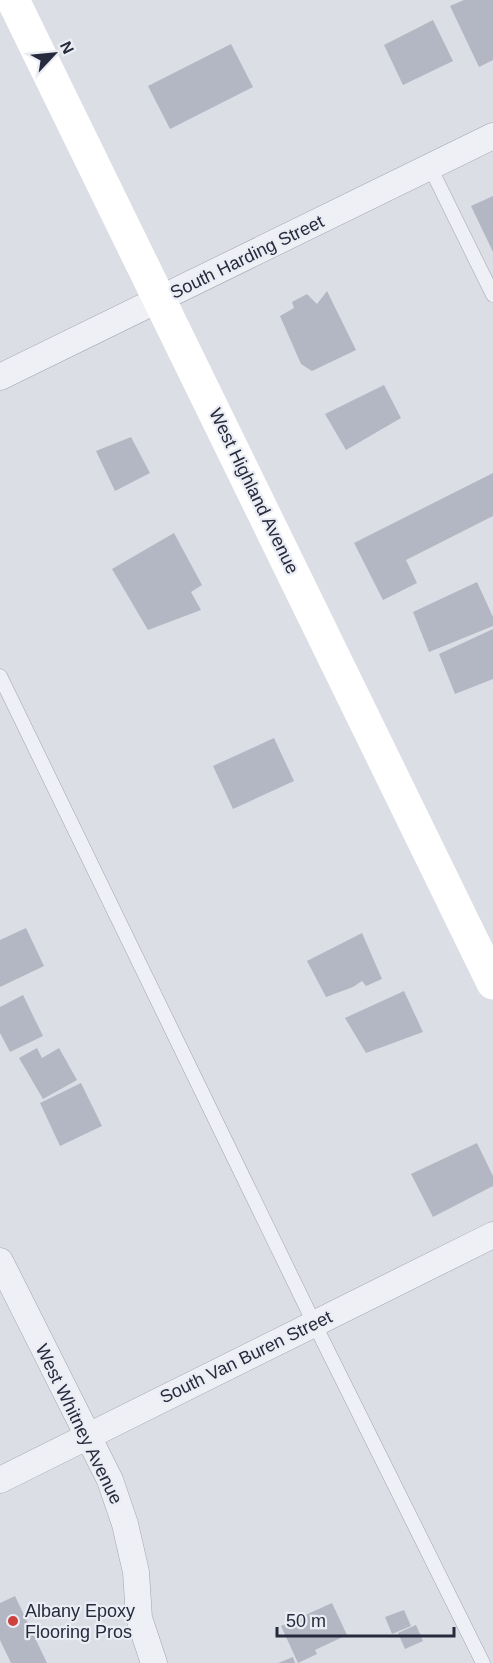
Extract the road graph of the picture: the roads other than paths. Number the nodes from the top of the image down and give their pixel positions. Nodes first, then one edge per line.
1 (13, 0) edge
2 (493, 136) edge
3 (430, 167) junction
4 (493, 295) edge
5 (159, 299) junction
6 (0, 377) edge
7 (0, 676) edge
8 (493, 983) edge
9 (493, 1235) edge
10 (0, 1261) edge
11 (314, 1323) junction
12 (87, 1438) junction
13 (0, 1480) edge
14 (154, 1663) edge
15 (483, 1663) edge

1 - 5 street, West Highland Avenue
2 - 3 street, South Harding Street
3 - 4 lane
3 - 5 street, South Harding Street
5 - 6 street, South Harding Street
5 - 8 street, West Highland Avenue
7 - 11 lane
9 - 11 street, South Van Buren Street
10 - 12 street, West Whitney Avenue
11 - 12 street, South Van Buren Street
11 - 15 lane
12 - 13 street, South Van Buren Street
12 - 14 street, West Whitney Avenue

